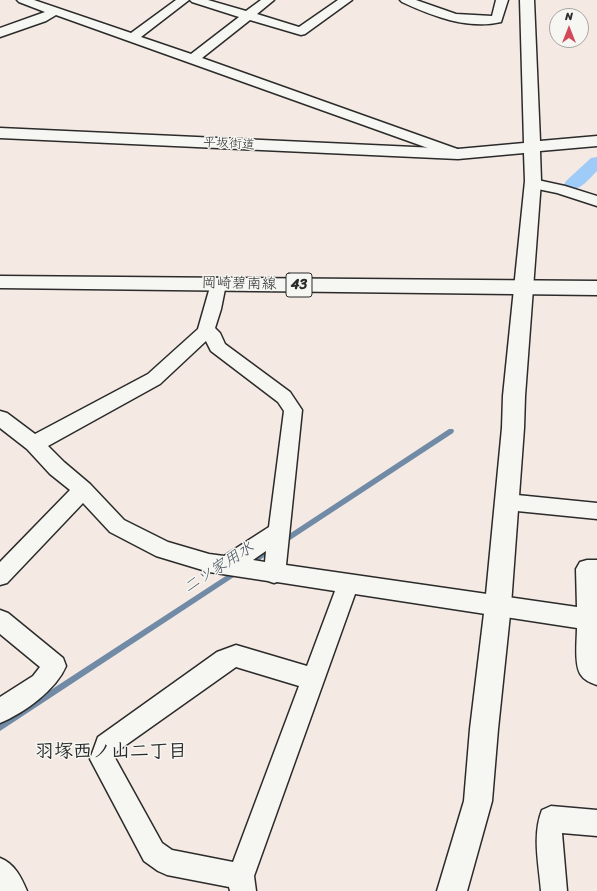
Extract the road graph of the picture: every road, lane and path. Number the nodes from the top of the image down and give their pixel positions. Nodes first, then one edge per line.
1 (23, 0) edge
2 (183, 0) edge
3 (196, 0) edge
4 (268, 0) edge
5 (346, 0) edge
6 (406, 0) edge
7 (502, 0) edge
8 (527, 0) edge
9 (54, 11) junction
10 (248, 16) junction
11 (0, 33) edge
12 (132, 38) junction
13 (193, 59) junction
14 (0, 133) edge
15 (597, 141) edge
16 (532, 147) junction
17 (458, 154) junction
18 (532, 184) junction
19 (597, 201) edge
20 (0, 282) edge
21 (218, 284) junction
22 (523, 287) junction
23 (597, 288) edge
24 (206, 330) junction
25 (0, 418) edge
26 (34, 444) junction
27 (83, 490) junction
28 (507, 502) junction
29 (597, 511) edge
30 (279, 532) junction
31 (226, 566) junction
32 (597, 569) edge
33 (2, 571) edge
34 (274, 574) junction
35 (348, 585) junction
36 (498, 605) junction
37 (587, 619) junction
38 (0, 620) edge
39 (597, 674) edge
40 (314, 678) junction
41 (0, 711) edge
42 (597, 823) edge
43 (0, 871) edge
44 (242, 883) edge
45 (455, 890) edge
46 (14, 891) edge
47 (554, 891) edge

1 - 9 street
2 - 12 street
3 - 10 street
4 - 10 street
5 - 10 street
6 - 7 street
8 - 16 street
9 - 11 street
9 - 12 street
10 - 13 street
12 - 13 street
13 - 17 street
14 - 17 street, 平坂街道
15 - 16 street
16 - 17 street, 平坂街道
16 - 18 street
18 - 19 street
18 - 22 street
20 - 21 street, 岡崎碧南線 / 43
21 - 22 street, 岡崎碧南線 / 43
21 - 24 street
22 - 23 street, 岡崎碧南線 / 43
22 - 28 street
24 - 26 street
24 - 30 street
25 - 26 street
26 - 27 street
27 - 31 street
27 - 33 street
28 - 29 street
28 - 36 street
30 - 31 street
30 - 34 street
31 - 34 street
32 - 37 street
34 - 35 street
35 - 36 street
35 - 40 street
36 - 37 street
36 - 45 street
37 - 39 street
38 - 41 street
40 - 44 street
40 - 44 street
42 - 47 street
43 - 46 street

